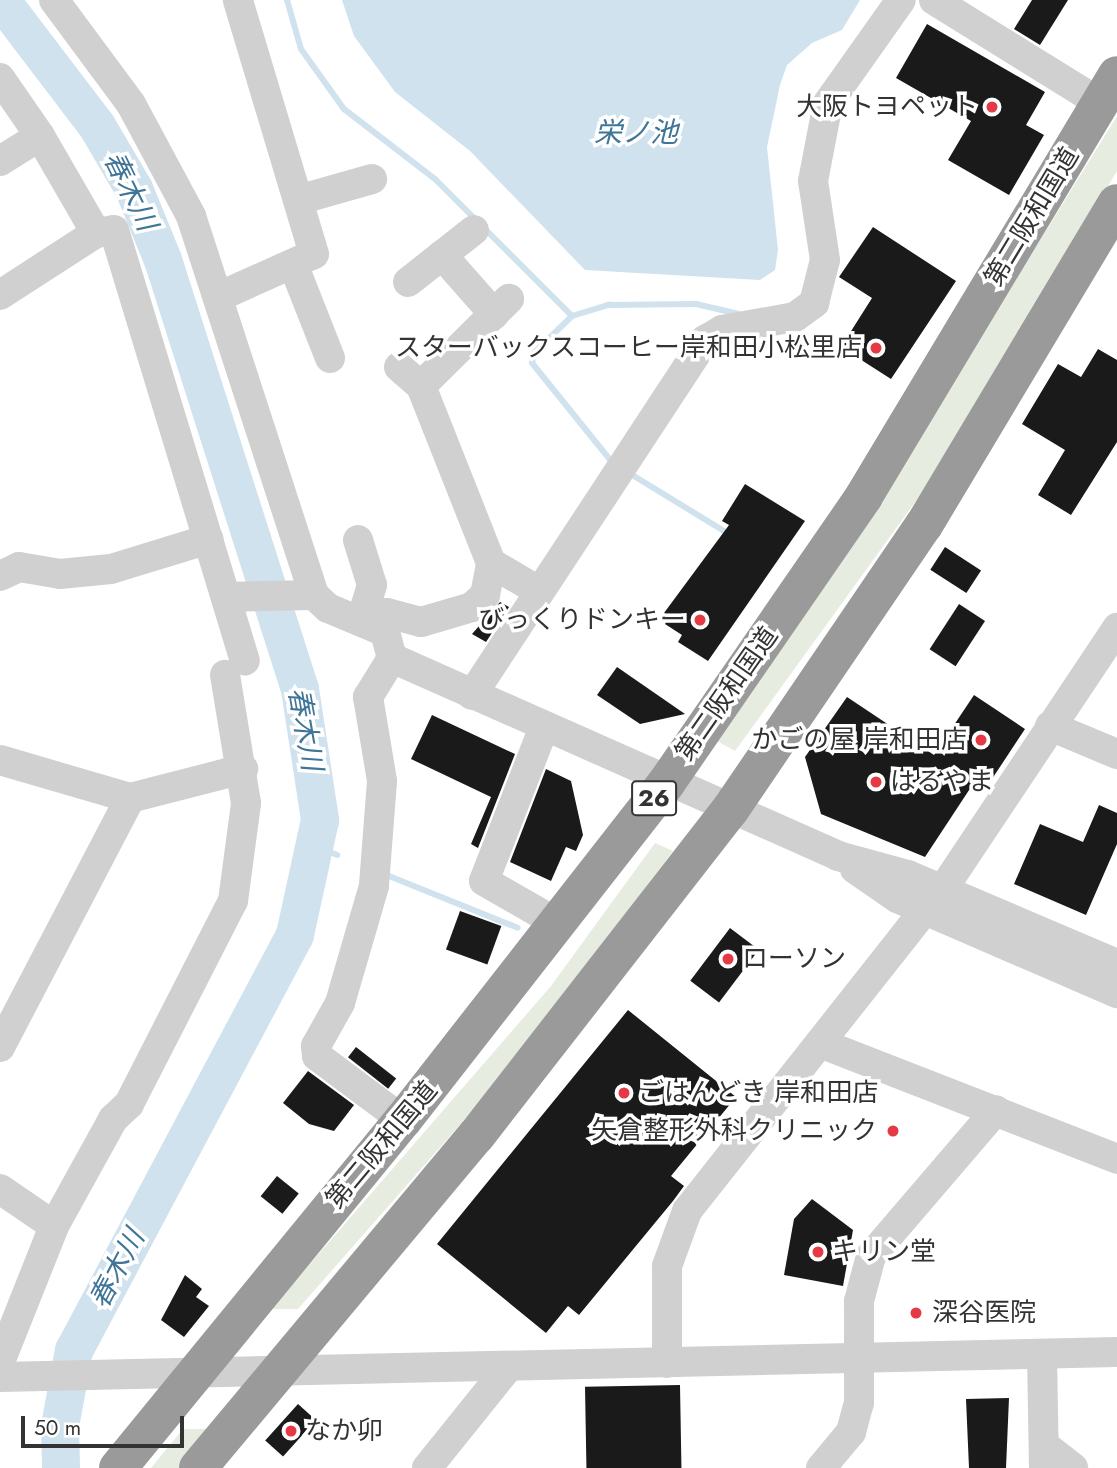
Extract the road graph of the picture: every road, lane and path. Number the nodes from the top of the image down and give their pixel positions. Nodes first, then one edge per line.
1 (54, 0) edge
2 (238, 0) edge
3 (901, 0) edge
4 (934, 0) edge
5 (0, 78) edge
6 (1109, 89) edge
7 (40, 136) junction
8 (0, 161) edge
9 (372, 178) dead end
10 (298, 200) junction
11 (1117, 203) edge
12 (474, 230) dead end
13 (96, 233) junction
14 (442, 255) junction
15 (293, 264) junction
16 (408, 282) dead end
17 (0, 295) edge
18 (218, 297) junction
19 (330, 358) dead end
20 (399, 367) dead end
21 (421, 386) junction
22 (209, 539) junction
23 (358, 540) dead end
24 (491, 563) junction
25 (1, 574) edge
26 (537, 590) junction
27 (308, 595) junction
28 (233, 597) junction
29 (361, 621) junction
30 (1117, 628) edge
31 (391, 658) junction
32 (472, 695) junction
33 (1050, 726) junction
34 (544, 727) junction
35 (1117, 754) edge
36 (0, 760) edge
37 (243, 769) junction
38 (667, 782) junction
39 (130, 798) junction
40 (730, 810) junction
41 (934, 900) junction
42 (557, 923) junction
43 (1117, 964) edge
44 (1117, 993) edge
45 (820, 1043) junction
46 (0, 1047) edge
47 (996, 1110) junction
48 (404, 1121) junction
49 (1117, 1159) edge
50 (0, 1189) edge
51 (54, 1226) junction
52 (1117, 1352) edge
53 (1042, 1354) junction
54 (859, 1358) junction
55 (0, 1362) edge
56 (667, 1363) junction
57 (509, 1366) junction
58 (279, 1369) junction
59 (195, 1372) junction
60 (13, 1376) edge
61 (1044, 1456) edge
62 (118, 1468) edge
63 (198, 1468) edge
64 (427, 1468) edge
65 (821, 1468) edge
66 (1073, 1468) edge

1 - 18 street
2 - 10 street
3 - 26 street
4 - 6 street
5 - 7 street
6 - 38 highway, 第二阪和国道 / 26
7 - 8 street
7 - 13 street
9 - 10 street
10 - 15 street
11 - 40 highway, 26
12 - 14 street
13 - 17 street
13 - 22 street
14 - 16 street
14 - 21 street
15 - 18 street
15 - 19 street
18 - 27 street
20 - 21 street
21 - 24 street
22 - 25 street
22 - 28 street
23 - 29 street
24 - 26 street
24 - 29 street
26 - 32 street
27 - 28 street
27 - 29 street
28 - 37 street
29 - 31 street
30 - 33 street
31 - 32 street
31 - 48 street
32 - 34 street
33 - 35 street
33 - 41 street
34 - 38 street
34 - 42 street
36 - 39 street
37 - 39 street
37 - 51 street
38 - 40 street
38 - 42 highway, 第二阪和国道 / 26
39 - 46 street
40 - 41 street
40 - 58 highway, 26
41 - 43 street
41 - 44 street
41 - 45 street
42 - 48 highway, 第二阪和国道 / 26
45 - 47 street
45 - 56 street
47 - 49 street
47 - 54 street
48 - 59 highway, 第二阪和国道 / 26
50 - 51 street
51 - 55 street
52 - 53 street
53 - 54 street
53 - 61 street
54 - 56 street
54 - 65 street
56 - 57 street
57 - 58 street
57 - 64 street
58 - 59 street
58 - 63 highway, 26
59 - 60 street
59 - 62 highway, 第二阪和国道 / 26
61 - 66 street

